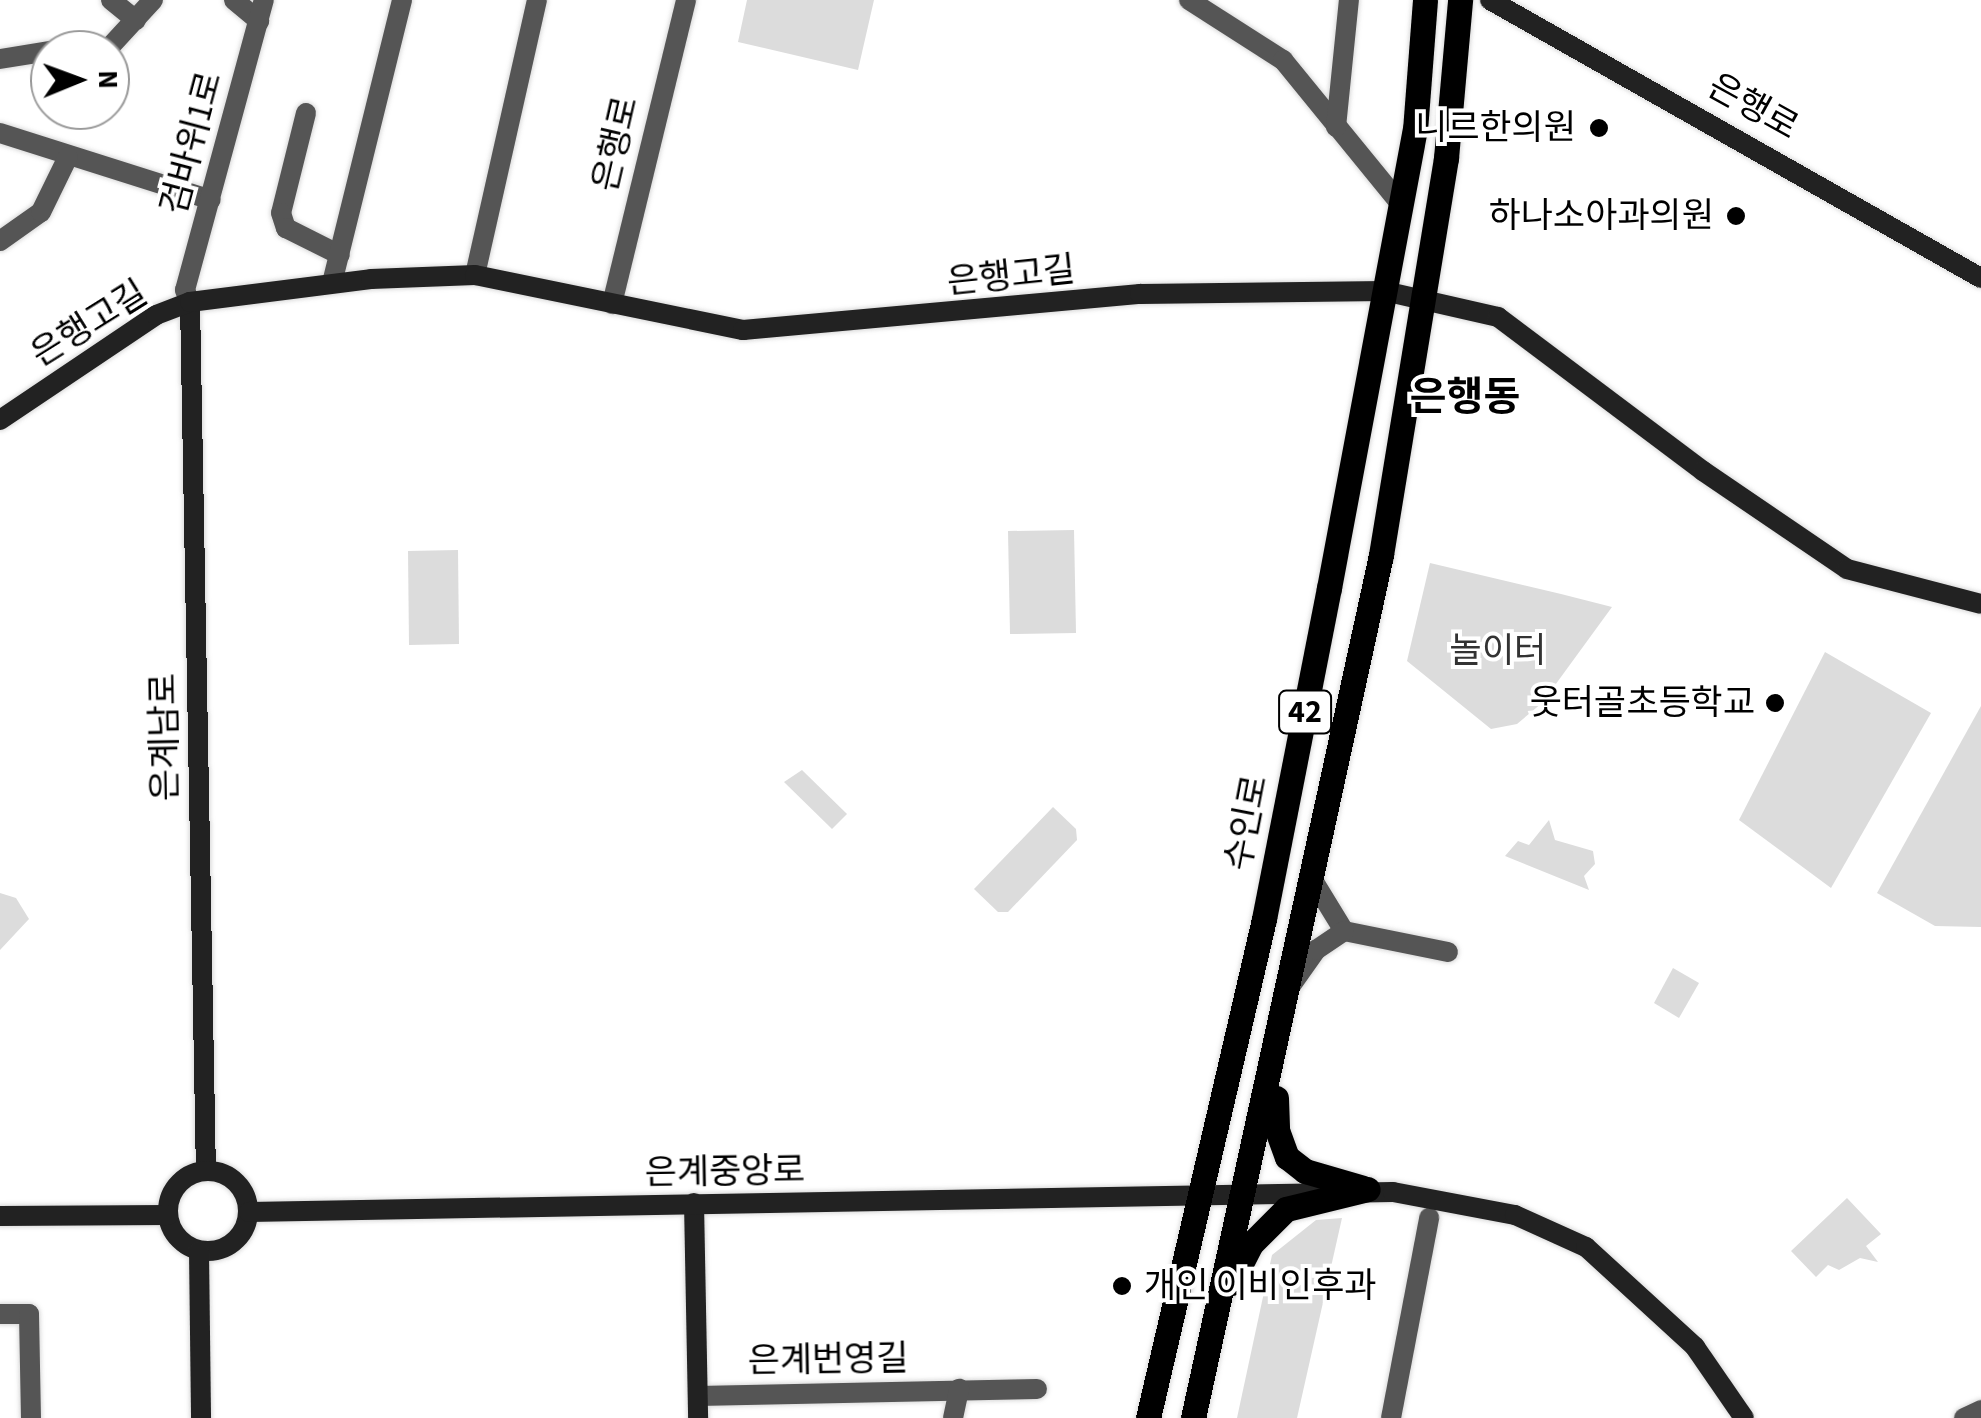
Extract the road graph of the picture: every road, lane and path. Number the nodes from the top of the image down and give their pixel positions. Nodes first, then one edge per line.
1 (111, 0) edge
2 (153, 0) edge
3 (234, 0) edge
4 (402, 0) edge
5 (537, 0) edge
6 (686, 0) edge
7 (1189, 0) edge
8 (1348, 0) edge
9 (1425, 0) edge
10 (1460, 0) edge
11 (1490, 0) edge
12 (261, 10) edge
13 (136, 20) junction
14 (126, 30) edge
15 (30, 54) edge
16 (0, 58) edge
17 (306, 114) dead end
18 (1336, 126) junction
19 (0, 133) edge
20 (68, 157) junction
21 (211, 200) junction
22 (1402, 206) junction
23 (0, 242) edge
24 (340, 255) junction
25 (475, 276) junction
26 (1981, 278) edge
27 (332, 283) junction
28 (1384, 291) junction
29 (1424, 298) junction
30 (190, 302) junction
31 (612, 304) junction
32 (0, 420) edge
33 (1981, 604) edge
34 (1314, 882) junction
35 (1344, 931) junction
36 (1448, 952) dead end
37 (1292, 984) junction
38 (1276, 1058) junction
39 (206, 1170) junction
40 (1368, 1190) junction
41 (1242, 1194) junction
42 (1202, 1195) junction
43 (694, 1204) junction
44 (249, 1212) junction
45 (168, 1215) junction
46 (0, 1216) edge
47 (1430, 1218) dead end
48 (199, 1251) junction
49 (1222, 1294) junction
50 (0, 1314) edge
51 (959, 1389) junction
52 (1036, 1389) dead end
53 (698, 1396) junction
54 (1981, 1410) edge
55 (31, 1418) edge
56 (200, 1418) edge
57 (698, 1418) edge
58 (953, 1418) edge
59 (1148, 1418) edge
60 (1194, 1418) edge
61 (1391, 1418) edge
62 (1744, 1418) edge
63 (1964, 1418) edge

1 - 13 street
2 - 13 street
3 - 12 street
4 - 24 street
5 - 25 street
6 - 31 street, 은행로
7 - 18 street
8 - 18 street
9 - 22 main road, 수인로 / 42
10 - 29 main road, 42
11 - 26 street, 은행로
12 - 21 street, 검바위1로
13 - 14 street
15 - 16 street
17 - 24 street
18 - 22 street
19 - 20 street
20 - 21 street
20 - 23 street
21 - 30 street, 검바위1로
22 - 28 main road, 수인로 / 42
24 - 27 street
25 - 27 street, 은행고길
25 - 31 street, 은행고길
27 - 30 street, 은행고길
28 - 29 street, 은행고길
28 - 31 street, 은행고길
28 - 42 main road, 수인로 / 42
29 - 33 street, 은행고길
29 - 34 main road, 42
30 - 32 street, 은행고길
30 - 39 street, 은계남로
34 - 35 street
34 - 37 main road, 42
35 - 36 street
35 - 37 street
37 - 38 main road, 42
38 - 40 main road
38 - 41 main road, 42
39 - 44 street
39 - 45 street
40 - 41 street, 은계중앙로
40 - 49 main road
40 - 62 street
41 - 42 street, 은계중앙로
41 - 49 main road, 42
42 - 43 street, 은계중앙로
42 - 59 main road, 수인로 / 42
43 - 44 street, 은계중앙로
43 - 53 street, 은계번영길
44 - 48 street
45 - 46 street
45 - 48 street
47 - 61 street
48 - 56 street
49 - 60 main road, 42
50 - 55 street
51 - 52 street, 은계번영길
51 - 53 street, 은계번영길
51 - 58 street, 은계번영길
53 - 57 street, 은계번영길
54 - 63 street

